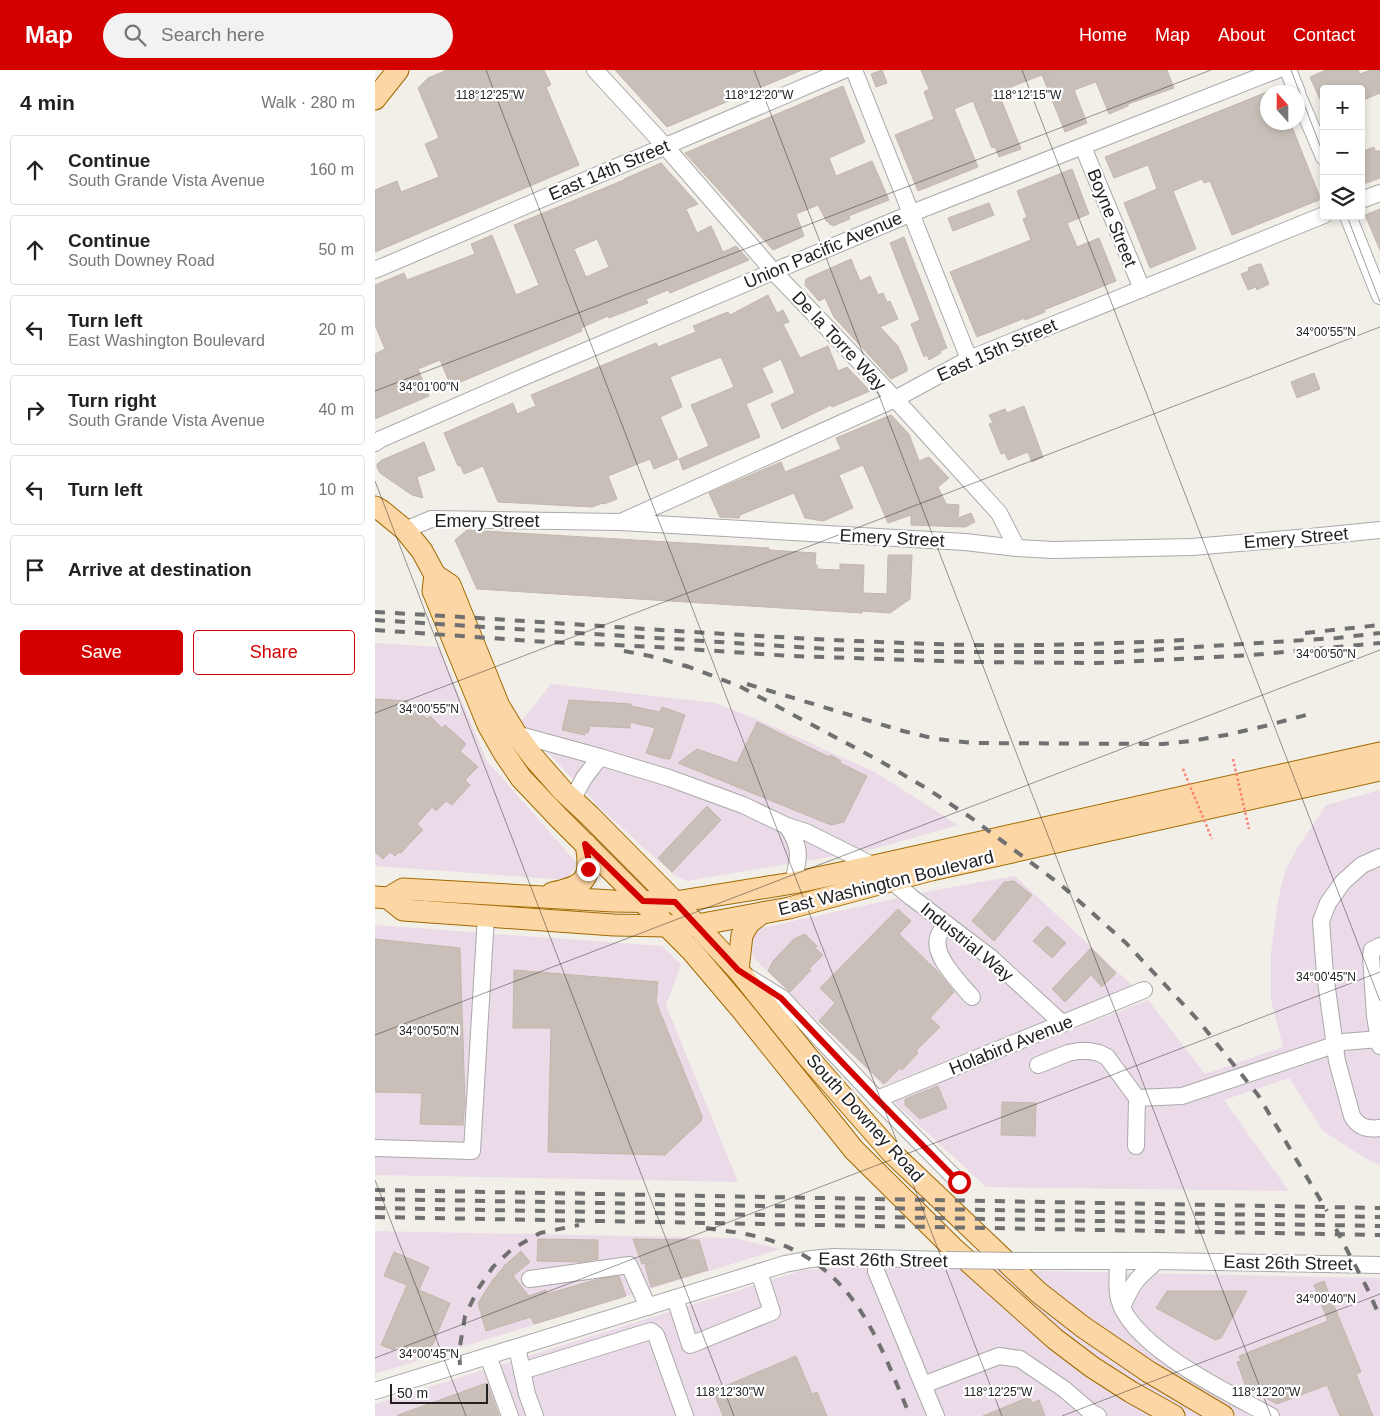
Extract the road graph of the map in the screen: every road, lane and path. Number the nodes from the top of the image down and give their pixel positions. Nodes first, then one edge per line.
1 (595, 70) edge
2 (844, 70) edge
3 (854, 70) edge
4 (1277, 70) edge
5 (1288, 70) edge
6 (400, 72) edge
7 (375, 83) edge
8 (1294, 85) edge
9 (375, 99) edge
10 (1305, 112) edge
11 (665, 146) junction
12 (1083, 147) junction
13 (1320, 148) edge
14 (1380, 193) edge
15 (1365, 199) edge
16 (912, 213) junction
17 (1320, 217) edge
18 (1350, 220) edge
19 (375, 270) edge
20 (773, 271) junction
21 (1142, 289) junction
22 (1380, 296) edge
23 (969, 359) junction
24 (895, 399) junction
25 (375, 443) edge
26 (375, 507) edge
27 (621, 522) junction
28 (405, 530) junction
29 (1380, 530) edge
30 (1017, 548) junction
31 (507, 738) junction
32 (1380, 753) edge
33 (600, 757) junction
34 (1233, 759) dead end
35 (1183, 768) dead end
36 (1380, 770) edge
37 (572, 800) junction
38 (787, 826) junction
39 (1249, 829) dead end
40 (1212, 839) dead end
41 (585, 844) junction
42 (1380, 858) edge
43 (874, 866) junction
44 (891, 881) junction
45 (793, 883) junction
46 (539, 896) junction
47 (382, 897) edge
48 (643, 901) junction
49 (675, 902) junction
50 (762, 913) junction
51 (486, 916) junction
52 (946, 924) junction
53 (697, 925) junction
54 (668, 926) junction
55 (1380, 946) edge
56 (738, 970) junction
57 (1145, 990) dead end
58 (971, 997) dead end
59 (1063, 1024) junction
60 (1380, 1041) edge
61 (1335, 1045) junction
62 (1038, 1065) dead end
63 (1137, 1098) junction
64 (877, 1099) junction
65 (1380, 1128) edge
66 (1136, 1146) dead end
67 (375, 1148) edge
68 (959, 1182) dead end
69 (876, 1258) junction
70 (1118, 1261) junction
71 (1157, 1261) junction
72 (1380, 1265) edge
73 (759, 1272) junction
74 (530, 1279) dead end
75 (675, 1298) junction
76 (648, 1307) junction
77 (1122, 1307) junction
78 (517, 1347) junction
79 (488, 1356) junction
80 (522, 1371) junction
81 (923, 1384) junction
82 (375, 1391) edge
83 (510, 1416) edge
84 (535, 1416) edge
85 (685, 1416) edge
86 (936, 1416) edge
87 (1098, 1416) edge
88 (1174, 1416) edge
89 (1223, 1416) edge
90 (1271, 1416) edge

1 - 11 street, De la Torre Way
2 - 11 street, East 14th Street
3 - 16 street
4 - 12 street, Union Pacific Avenue
5 - 8 street
6 - 7 street
6 - 9 main road
10 - 13 street
11 - 19 street, East 14th Street
11 - 20 street, De la Torre Way
12 - 16 street, Union Pacific Avenue
12 - 21 street, Boyne Street
14 - 15 street
16 - 20 street, Union Pacific Avenue
16 - 23 street
17 - 21 street, East 15th Street
18 - 22 street
20 - 24 street, De la Torre Way
20 - 25 street, Union Pacific Avenue
21 - 23 street, East 15th Street
23 - 24 street, East 15th Street
24 - 27 street, East 15th Street
24 - 30 street, De la Torre Way
26 - 28 main road
27 - 28 street, Emery Street
27 - 30 street, Emery Street
28 - 31 main road
29 - 30 street, Emery Street
31 - 33 street, Industrial Way
31 - 37 main road, South Downey Road
31 - 41 main road, South Downey Road
32 - 43 main road, East Washington Boulevard
33 - 37 street
33 - 38 street, Industrial Way
34 - 39 path, bridge
35 - 40 path, bridge
36 - 44 main road, East Washington Boulevard
37 - 49 main road, South Downey Road
38 - 43 street, Industrial Way
38 - 45 street
41 - 46 main road
41 - 48 main road, South Downey Road
42 - 61 street
43 - 44 street, Industrial Way
43 - 45 main road, East Washington Boulevard
44 - 50 main road, East Washington Boulevard
44 - 52 street, Industrial Way
45 - 49 main road, East Washington Boulevard
46 - 47 main road, East Washington Boulevard
46 - 48 main road, East Washington Boulevard
47 - 51 main road, East Washington Boulevard
48 - 49 main road, East Washington Boulevard
48 - 54 main road, South Downey Road
49 - 53 main road, South Downey Road
50 - 53 main road, East Washington Boulevard
50 - 56 main road
51 - 54 main road, East Washington Boulevard
51 - 67 street
52 - 58 street
52 - 59 street, Industrial Way
53 - 54 main road, East Washington Boulevard
53 - 56 main road, South Downey Road
54 - 88 main road, South Downey Road
55 - 60 street
56 - 64 street
56 - 89 main road, South Downey Road
57 - 59 street, Holabird Avenue
59 - 64 street, Holabird Avenue
60 - 61 street
61 - 63 street
61 - 65 street
62 - 63 street
63 - 66 street
64 - 68 street
69 - 70 street, East 26th Street, bridge
69 - 73 street, East 26th Street
69 - 81 street
70 - 71 street, East 26th Street
70 - 77 street
71 - 72 street, East 26th Street
71 - 77 street
73 - 75 street, East 26th Street
73 - 75 street
74 - 76 street
75 - 76 street, East 26th Street
76 - 78 street, East 26th Street
77 - 90 street
78 - 79 street, East 26th Street
78 - 80 street
79 - 82 street, East 26th Street
79 - 83 street
80 - 84 street
80 - 85 street
81 - 86 street
81 - 87 street

